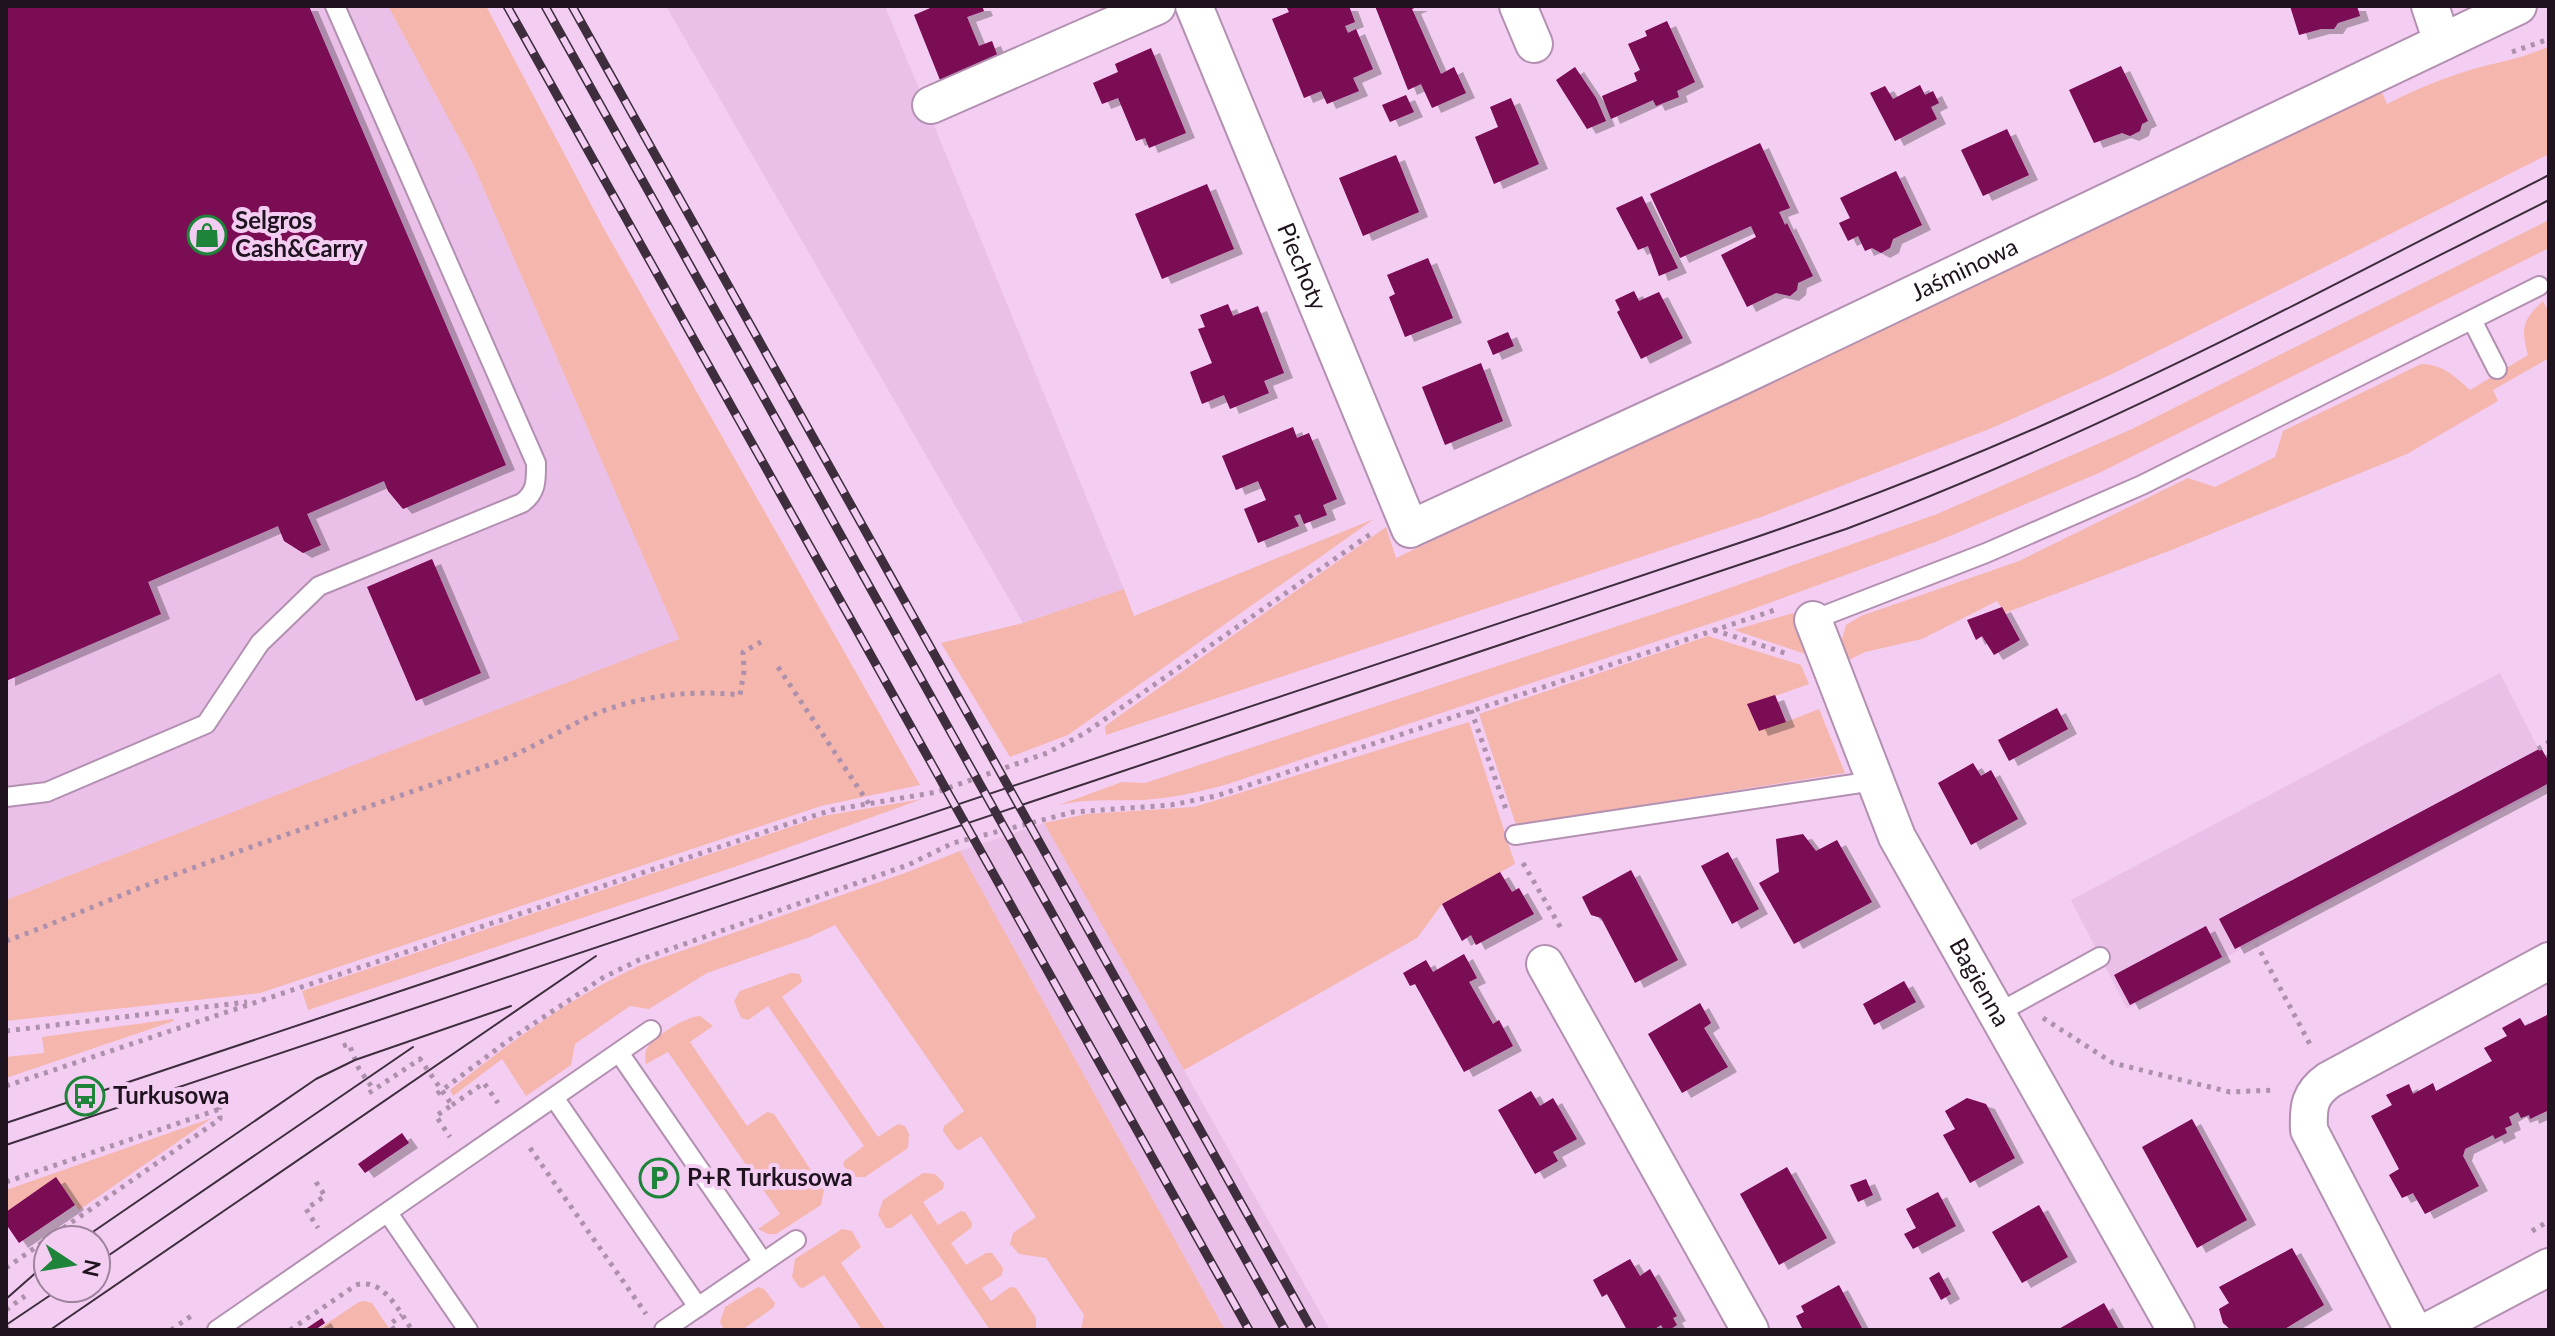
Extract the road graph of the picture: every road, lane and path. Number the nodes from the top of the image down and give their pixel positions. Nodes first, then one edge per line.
1 (335, 6) edge
2 (1157, 6) edge
3 (1194, 6) edge
4 (1518, 6) edge
5 (2430, 6) edge
6 (2518, 6) edge
7 (2442, 42) junction
8 (1534, 44) dead end
9 (931, 105) dead end
10 (2539, 286) dead end
11 (2472, 320) junction
12 (2497, 369) dead end
13 (1406, 520) junction
14 (1800, 613) junction
15 (761, 642) dead end
16 (778, 667) dead end
17 (1471, 710) junction
18 (2549, 742) edge
19 (2538, 749) dead end
20 (1874, 781) junction
21 (6, 797) edge
22 (869, 804) junction
23 (1515, 835) joint
24 (6, 941) edge
25 (2256, 943) dead end
26 (2100, 957) dead end
27 (2549, 961) edge
28 (1545, 964) dead end
29 (261, 1004) junction
30 (2008, 1008) junction
31 (651, 1030) dead end
32 (6, 1031) edge
33 (343, 1046) dead end
34 (620, 1054) junction
35 (2323, 1084) junction
36 (6, 1086) edge
37 (439, 1092) junction
38 (555, 1099) junction
39 (452, 1105) junction
40 (499, 1105) dead end
41 (450, 1137) dead end
42 (528, 1141) dead end
43 (6, 1182) edge
44 (388, 1213) junction
45 (796, 1240) dead end
46 (763, 1262) junction
47 (2549, 1267) edge
48 (6, 1268) edge
49 (685, 1290) junction
50 (25, 1296) dead end
51 (698, 1307) junction
52 (6, 1310) edge
53 (402, 1315) junction
54 (217, 1330) edge
55 (290, 1330) edge
56 (394, 1330) edge
57 (412, 1330) edge
58 (468, 1330) edge
59 (664, 1330) edge
60 (1750, 1330) edge
61 (2176, 1330) edge
62 (2413, 1330) edge
63 (2430, 1330) edge

1 - 21 lane
2 - 9 street
3 - 13 street, Piechoty
4 - 8 street
5 - 7 street
6 - 7 street, Jaśminowa
7 - 13 street, Jaśminowa
10 - 11 lane
11 - 12 lane
11 - 14 lane
13 - 22 path
14 - 17 path
14 - 20 street, Bagienna
15 - 24 path
16 - 22 path
17 - 23 path
17 - 37 path
18 - 19 path
20 - 23 lane
20 - 30 street, Bagienna
22 - 29 path
25 - 35 path
26 - 30 lane
27 - 35 street
28 - 60 street
29 - 32 path
29 - 36 path
30 - 35 path
30 - 61 street, Bagienna
31 - 34 lane
33 - 37 path
34 - 38 lane
34 - 46 lane
35 - 62 street
37 - 39 path
38 - 44 lane
38 - 49 lane
39 - 40 path
39 - 41 path
42 - 49 path
43 - 48 path
44 - 54 lane
44 - 58 lane
45 - 46 lane
46 - 51 lane
47 - 63 street
49 - 51 lane
50 - 52 path
51 - 59 lane
53 - 55 path
53 - 56 path
53 - 57 path

